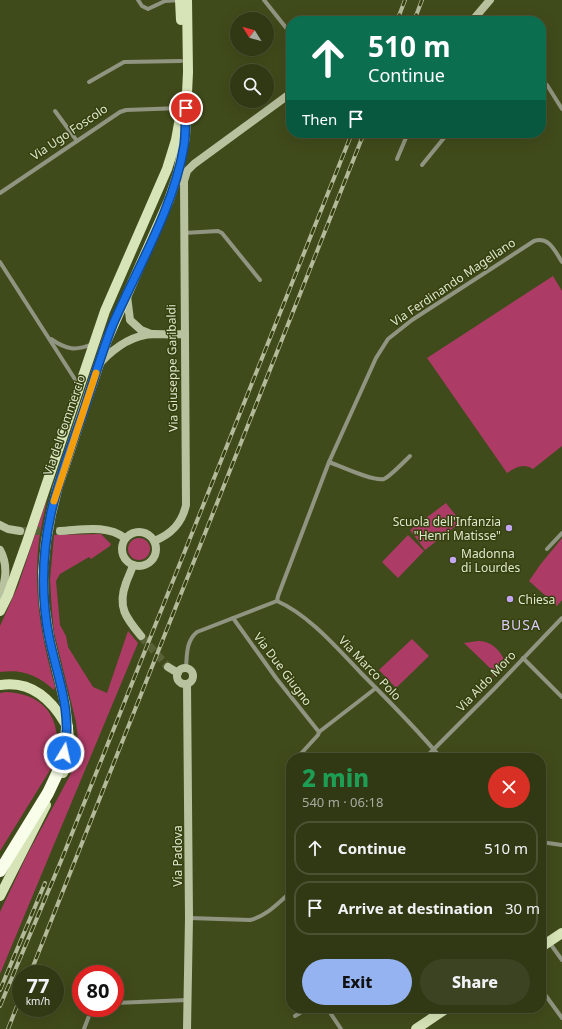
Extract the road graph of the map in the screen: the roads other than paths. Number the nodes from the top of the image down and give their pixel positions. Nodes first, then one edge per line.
1 (138, 0) edge
2 (180, 0) edge
3 (187, 0) edge
4 (264, 0) edge
5 (490, 0) edge
6 (476, 16) edge
7 (286, 28) edge
8 (181, 61) junction
9 (89, 82) dead end
10 (546, 85) edge
11 (286, 97) edge
12 (181, 108) junction
13 (562, 109) edge
14 (55, 110) dead end
15 (406, 138) edge
16 (444, 138) edge
17 (77, 141) junction
18 (180, 143) junction
19 (397, 158) dead end
20 (422, 165) dead end
21 (0, 193) edge
22 (184, 232) junction
23 (0, 262) edge
24 (562, 262) edge
25 (260, 280) dead end
26 (127, 295) junction
27 (152, 334) junction
28 (184, 334) junction
29 (50, 339) junction
30 (94, 343) junction
31 (99, 364) junction
32 (79, 386) junction
33 (410, 456) dead end
34 (329, 462) junction
35 (0, 525) edge
36 (20, 531) tunnel mouth
37 (60, 531) tunnel mouth
38 (562, 533) edge
39 (125, 538) junction
40 (154, 541) junction
41 (546, 548) dead end
42 (0, 550) edge
43 (133, 565) junction
44 (0, 600) edge
45 (277, 601) junction
46 (0, 611) edge
47 (233, 618) junction
48 (562, 618) edge
49 (141, 636) tunnel mouth
50 (523, 658) junction
51 (168, 666) tunnel mouth
52 (186, 668) junction
53 (178, 673) junction
54 (187, 684) junction
55 (0, 685) edge
56 (376, 688) junction
57 (562, 697) edge
58 (67, 727) junction
59 (319, 732) junction
60 (434, 750) junction
61 (302, 753) edge
62 (431, 753) edge
63 (437, 753) edge
64 (546, 843) edge
65 (562, 845) edge
66 (0, 871) edge
67 (0, 896) edge
68 (286, 896) edge
69 (189, 918) junction
70 (562, 933) edge
71 (546, 943) edge
72 (546, 945) edge
73 (562, 960) edge
74 (546, 996) edge
75 (187, 1000) junction
76 (124, 1003) edge
77 (300, 1013) edge
78 (330, 1013) edge
79 (440, 1013) edge
80 (295, 1016) dead end
81 (89, 1017) edge
82 (562, 1018) edge
83 (84, 1029) edge
84 (187, 1029) edge
85 (341, 1029) edge
86 (416, 1029) edge

1 - 2 street
2 - 8 main road
3 - 18 main road
4 - 7 street
5 - 6 street
8 - 9 street
8 - 12 main road
10 - 13 street
11 - 22 street, Via Giuseppe Garibaldi
12 - 17 street, Via Ugo Foscolo
12 - 18 main road
14 - 17 street
15 - 19 street
16 - 20 street
17 - 21 street, Via Ugo Foscolo
18 - 26 main road, Via del Commercio
18 - 30 main road, Via del Commercio
22 - 25 street
22 - 28 street, Via Giuseppe Garibaldi
23 - 29 street
24 - 34 street, Via Ferdinando Magellano
26 - 27 street
26 - 31 main road, Via del Commercio
27 - 28 street
27 - 31 street
28 - 40 street, Via Giuseppe Garibaldi
29 - 30 street
29 - 32 street
30 - 32 main road, Via del Commercio
31 - 58 main road, Via del Commercio
32 - 46 main road, Via del Commercio
33 - 34 street
34 - 45 street
35 - 36 street
37 - 39 street
38 - 41 street
39 - 40 street
39 - 43 street
40 - 43 street
42 - 44 street
43 - 49 street
45 - 47 street
45 - 56 street, Via Marco Polo
47 - 52 street
47 - 59 street, Via Due Giugno
48 - 50 street, Via Aldo Moro
50 - 57 street
50 - 60 street, Via Aldo Moro
51 - 53 street
52 - 53 street
52 - 54 street
53 - 54 street
54 - 69 street, Via Padova
55 - 58 main road, Via del Commercio
56 - 59 street
56 - 60 street, Via Marco Polo
58 - 66 highway, Via del Commercio
58 - 67 main road, Via del Commercio
59 - 61 street
60 - 62 street, Via Aldo Moro
60 - 63 street, Via Marco Polo
64 - 65 street
68 - 69 street
69 - 75 street, Via Padova
70 - 71 main road
72 - 73 street
74 - 82 street
75 - 76 street
75 - 84 street, Via Padova
77 - 80 street
78 - 85 street
79 - 86 main road
81 - 83 street

